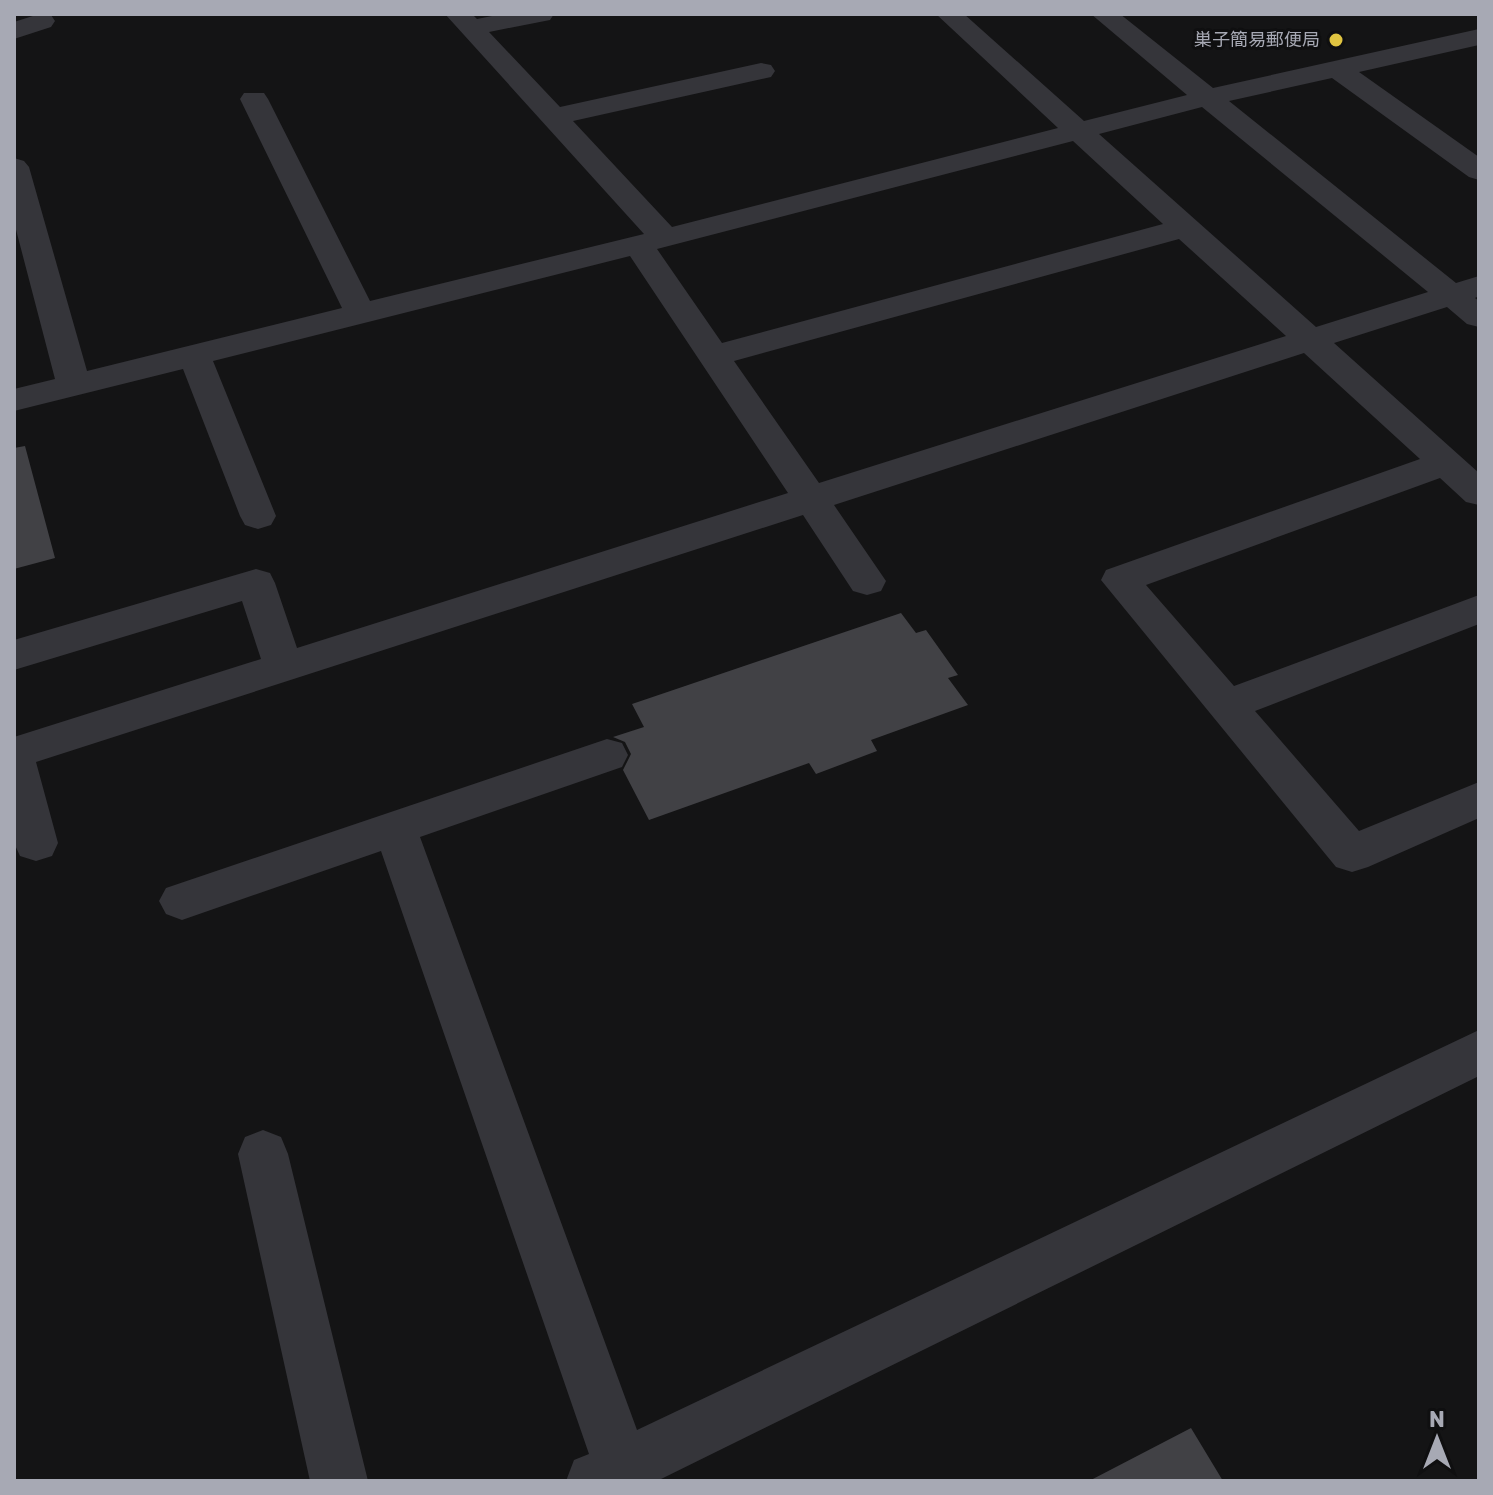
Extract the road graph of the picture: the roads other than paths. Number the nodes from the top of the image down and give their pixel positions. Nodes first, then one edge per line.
1 (541, 14) edge
2 (992, 14) edge
3 (1104, 14) edge
4 (953, 18) edge
5 (42, 21) dead end
6 (465, 21) edge
7 (1442, 22) dead end
8 (14, 31) edge
9 (1476, 41) edge
10 (1335, 67) junction
11 (761, 71) dead end
12 (1206, 98) junction
13 (254, 99) dead end
14 (553, 117) junction
15 (1077, 132) junction
16 (14, 167) edge
17 (1479, 171) edge
18 (1183, 228) junction
19 (651, 242) junction
20 (1465, 290) edge
21 (361, 315) junction
22 (1479, 317) edge
23 (1307, 340) junction
24 (194, 355) junction
25 (714, 356) junction
26 (74, 385) junction
27 (14, 400) edge
28 (1446, 463) junction
29 (1479, 493) edge
30 (811, 497) junction
31 (258, 516) dead end
32 (867, 581) dead end
33 (1479, 609) edge
34 (14, 655) edge
35 (283, 666) junction
36 (1227, 705) junction
37 (14, 753) edge
38 (607, 755) dead end
39 (14, 760) edge
40 (1479, 799) edge
41 (395, 827) junction
42 (36, 843) dead end
43 (182, 901) dead end
44 (1479, 1052) edge
45 (263, 1154) dead end
46 (609, 1474) edge
47 (339, 1481) edge

1 - 6 street
2 - 4 street
3 - 12 street
4 - 15 street
5 - 8 street
6 - 14 street
7 - 9 street
9 - 10 street
10 - 12 street
10 - 17 street
11 - 14 street
12 - 15 street
12 - 20 street
13 - 21 street
14 - 19 street
15 - 18 street
15 - 19 street
16 - 26 street
18 - 23 street
18 - 25 street
19 - 21 street
19 - 25 street
20 - 22 street
20 - 23 street
21 - 24 street
23 - 28 street
23 - 30 street
24 - 26 street
24 - 31 street
25 - 30 street
26 - 27 street
28 - 29 street
28 - 36 street
30 - 32 street
30 - 35 street
33 - 36 street
34 - 35 street
35 - 37 street
36 - 40 street
38 - 41 street
39 - 42 street
41 - 43 street
41 - 46 street
44 - 46 street
45 - 47 street

